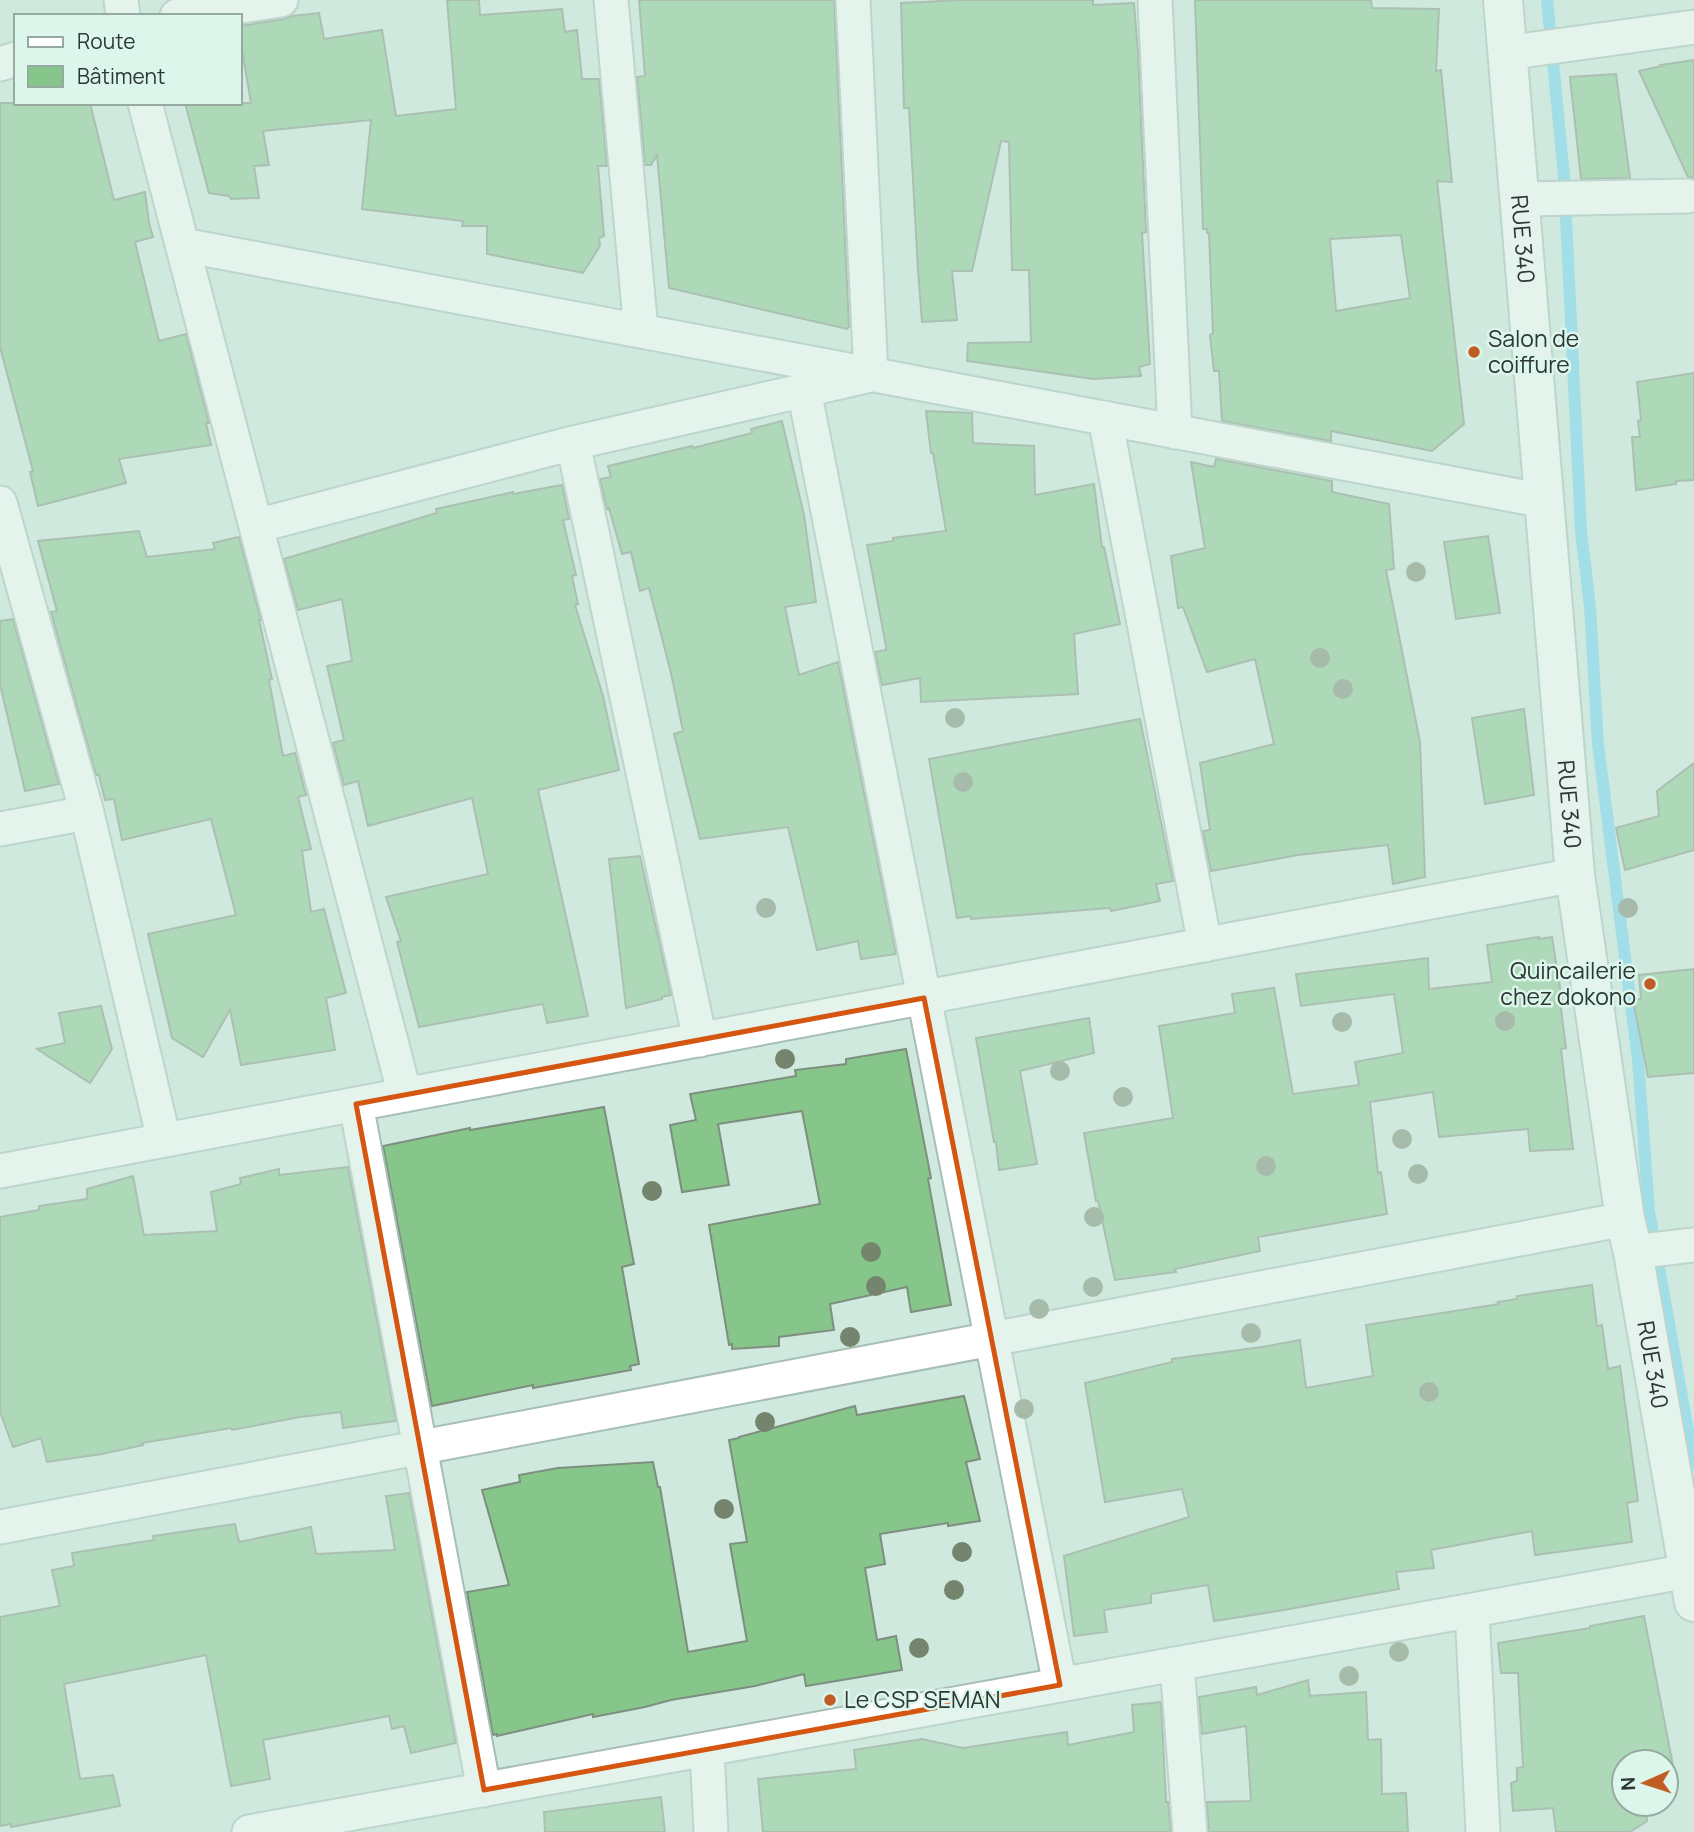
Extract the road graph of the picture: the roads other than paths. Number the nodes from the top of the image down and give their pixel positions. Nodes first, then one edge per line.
1 (281, 0) edge
2 (611, 0) edge
3 (853, 0) edge
4 (1155, 0) edge
5 (1503, 0) edge
6 (190, 14) edge
7 (1694, 27) edge
8 (1506, 53) junction
9 (146, 105) edge
10 (1520, 199) junction
11 (1692, 202) edge
12 (183, 245) junction
13 (641, 331) junction
14 (871, 375) junction
15 (804, 390) junction
16 (1105, 418) junction
17 (1175, 432) junction
18 (573, 443) junction
19 (1545, 501) junction
20 (0, 503) edge
21 (256, 526) junction
22 (87, 813) junction
23 (0, 830) edge
24 (1575, 875) junction
25 (1205, 945) junction
26 (924, 998) junction
27 (700, 1040) junction
28 (405, 1095) junction
29 (356, 1104) junction
30 (164, 1140) junction
31 (0, 1171) edge
32 (1629, 1236) junction
33 (1694, 1245) edge
34 (992, 1339) junction
35 (422, 1447) junction
36 (1685, 1493) edge
37 (0, 1527) edge
38 (1691, 1586) edge
39 (1472, 1611) junction
40 (1177, 1664) junction
41 (1060, 1685) junction
42 (707, 1749) junction
43 (484, 1790) junction
44 (248, 1832) edge
45 (711, 1832) edge
46 (1190, 1832) edge
47 (1483, 1832) edge

1 - 6 street
2 - 13 street
3 - 14 street
4 - 17 street
5 - 8 street, RUE 340
7 - 8 street
8 - 10 street, RUE 340
9 - 12 street
10 - 11 street
10 - 19 street, RUE 340
12 - 13 street
12 - 21 street
13 - 14 street
14 - 15 street
14 - 16 street
15 - 18 street
15 - 26 street
16 - 17 street
16 - 25 street
17 - 19 street
18 - 21 street
18 - 27 street
19 - 24 street, RUE 340
20 - 22 street
21 - 28 street
22 - 23 street
22 - 30 street
24 - 25 street
24 - 32 street, RUE 340
25 - 26 street
26 - 27 street
26 - 34 street
27 - 28 street
28 - 29 street
29 - 30 street
29 - 35 street
30 - 31 street
32 - 33 street
32 - 34 street
32 - 36 street, RUE 340
34 - 35 street
34 - 41 street
35 - 37 street
35 - 43 street
36 - 38 street, RUE 340
38 - 39 street
39 - 40 street
39 - 47 street
40 - 41 street
40 - 46 street
41 - 42 street
42 - 43 street
42 - 45 street
43 - 44 street

